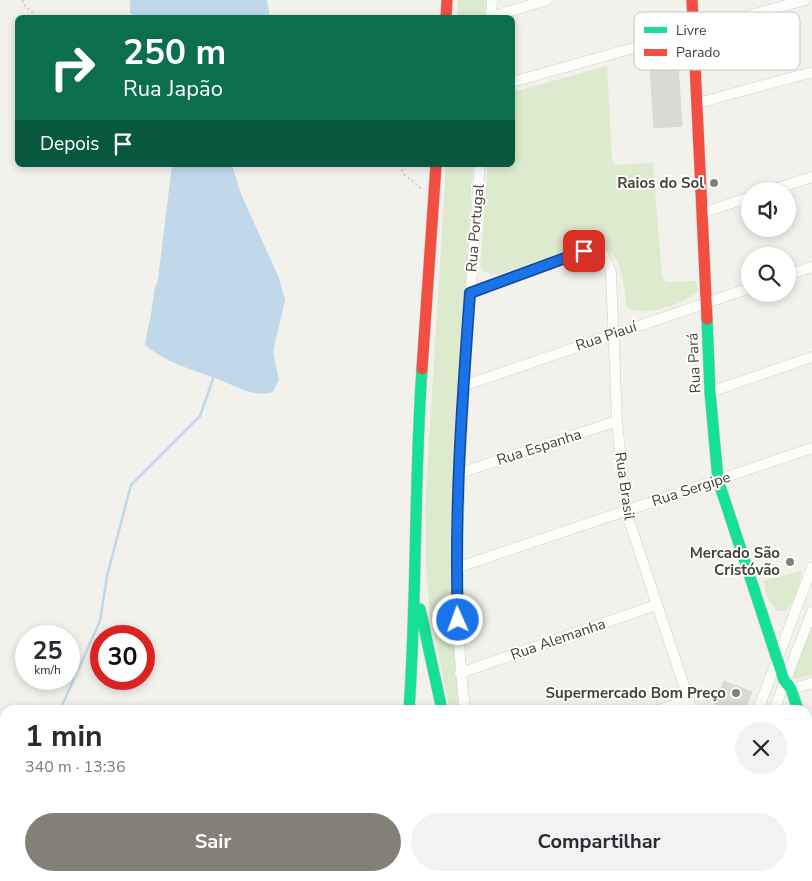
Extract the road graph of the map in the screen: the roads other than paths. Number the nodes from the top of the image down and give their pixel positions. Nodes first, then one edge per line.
1 (447, 0) edge
2 (492, 0) edge
3 (547, 0) edge
4 (805, 0) edge
5 (763, 12) edge
6 (446, 15) edge
7 (491, 15) edge
8 (498, 15) edge
9 (634, 48) edge
10 (696, 70) edge
11 (812, 72) edge
12 (515, 81) edge
13 (698, 103) junction
14 (436, 167) edge
15 (480, 167) edge
16 (812, 177) edge
17 (796, 182) edge
18 (741, 201) edge
19 (702, 213) junction
20 (812, 267) edge
21 (796, 272) edge
22 (741, 291) edge
23 (470, 293) junction
24 (706, 303) junction
25 (613, 334) junction
26 (812, 357) edge
27 (463, 386) junction
28 (710, 392) junction
29 (617, 421) junction
30 (812, 448) edge
31 (460, 473) junction
32 (718, 480) junction
33 (626, 510) junction
34 (456, 568) junction
35 (812, 568) edge
36 (415, 586) junction
37 (656, 605) junction
38 (812, 612) edge
39 (777, 658) junction
40 (460, 673) junction
41 (812, 683) edge
42 (788, 685) junction
43 (409, 705) edge
44 (441, 705) edge
45 (464, 705) edge
46 (690, 705) edge
47 (760, 705) edge
48 (777, 705) edge
49 (796, 705) edge

1 - 6 street
2 - 7 street
3 - 8 street
4 - 5 street
9 - 12 street
10 - 13 street, Rua Pará
11 - 13 street
13 - 19 street, Rua Pará
14 - 36 street
15 - 23 street, Rua Portugal
16 - 17 street
18 - 19 street
19 - 24 street, Rua Pará
20 - 21 street
22 - 24 street, Rua Piauí
23 - 25 street, Rua Brasil
23 - 27 street, Rua Portugal
24 - 25 street, Rua Piauí
24 - 28 street, Rua Pará
25 - 27 street, Rua Piauí
25 - 29 street, Rua Brasil
26 - 28 street
27 - 31 street, Rua Portugal
28 - 32 street, Rua Pará
29 - 31 street, Rua Espanha
29 - 33 street, Rua Brasil
30 - 32 street, Rua Sergipe
31 - 34 street, Rua Portugal
32 - 33 street, Rua Sergipe
32 - 39 street, Rua Pará
33 - 34 street, Rua Sergipe
33 - 37 street, Rua Brasil
34 - 40 street, Rua Portugal
35 - 39 street
36 - 43 street
36 - 44 street
37 - 40 street, Rua Alemanha
37 - 46 street, Rua Brasil
38 - 42 street
39 - 42 street, Rua Pará
39 - 47 street
40 - 45 street, Rua Portugal
41 - 42 street
42 - 48 street
42 - 49 street, Rua Pará

